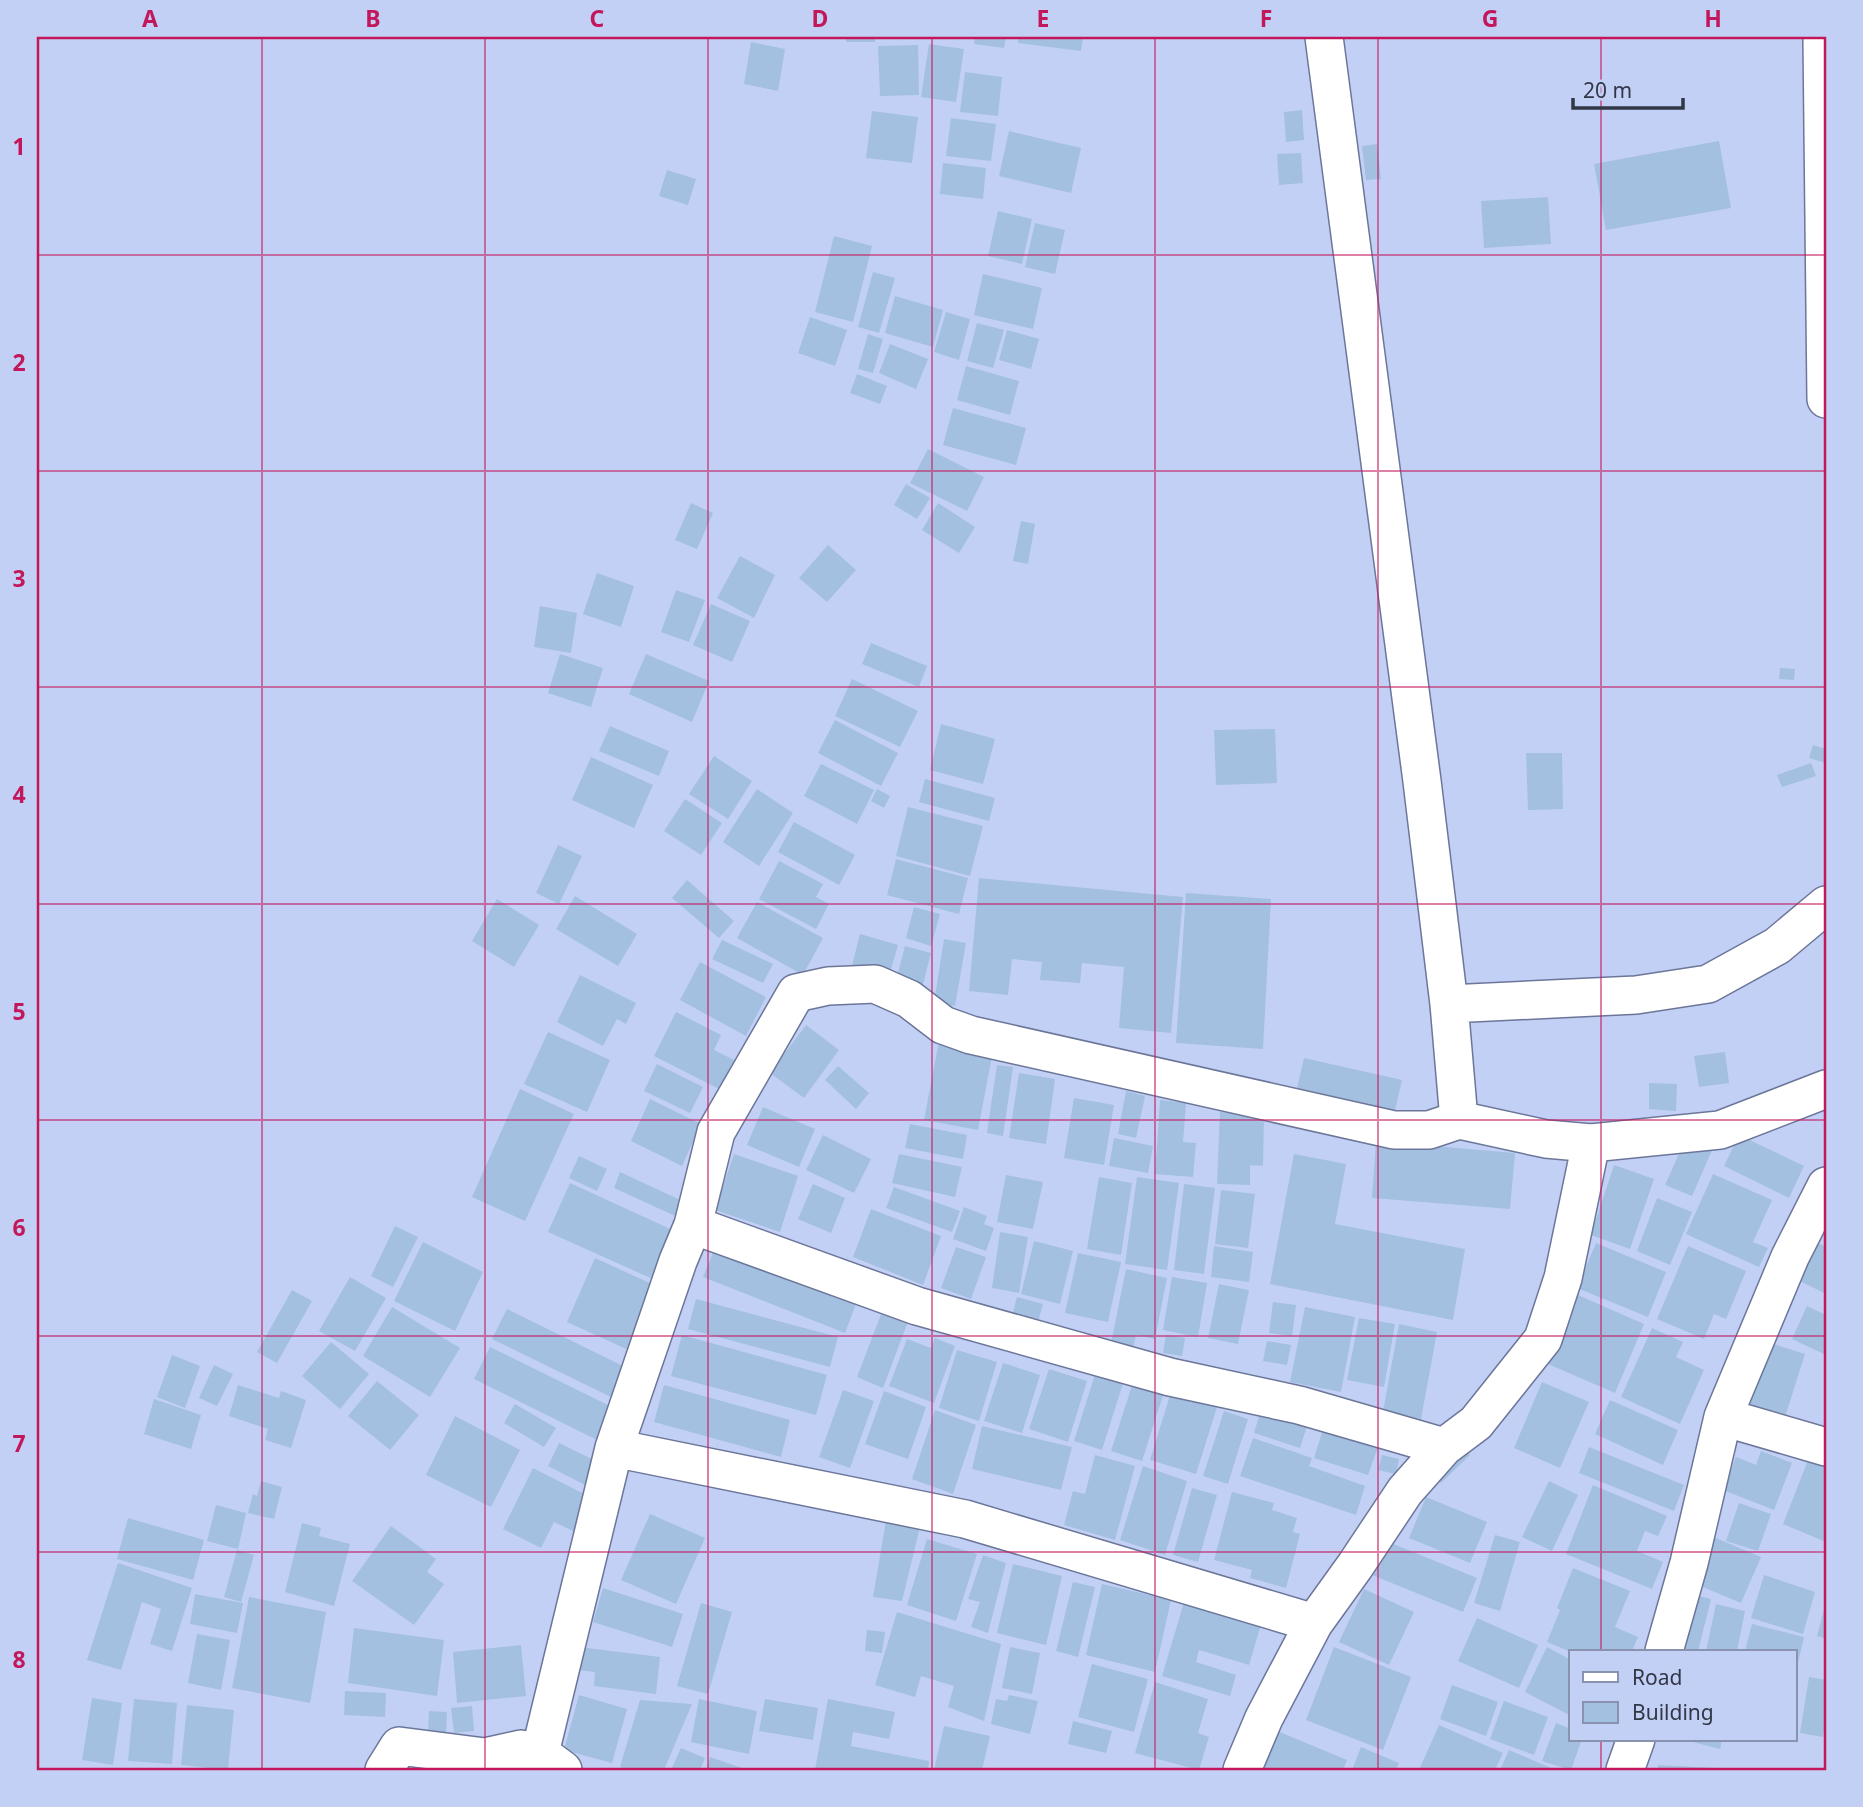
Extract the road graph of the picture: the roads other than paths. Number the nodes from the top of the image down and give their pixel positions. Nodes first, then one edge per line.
1 (1324, 37) edge
2 (1822, 37) edge
3 (1826, 399) edge
4 (1826, 905) edge
5 (1449, 1004) junction
6 (1826, 1088) edge
7 (1459, 1120) junction
8 (1591, 1143) junction
9 (1826, 1186) edge
10 (693, 1225) junction
11 (1723, 1418) junction
12 (1444, 1447) junction
13 (1826, 1447) edge
14 (614, 1448) junction
15 (1314, 1623) junction
16 (1664, 1650) edge
17 (1635, 1741) edge
18 (552, 1762) edge
19 (384, 1770) edge
20 (1242, 1770) edge
21 (1625, 1770) edge

1 - 5 street
2 - 3 street
4 - 5 street
5 - 7 street
6 - 8 street
7 - 8 street
7 - 10 street
8 - 12 street
9 - 11 street
10 - 12 street
10 - 14 street
11 - 13 street
11 - 16 street
12 - 15 street
14 - 15 street
14 - 18 street
15 - 20 street
17 - 21 street
18 - 19 street

